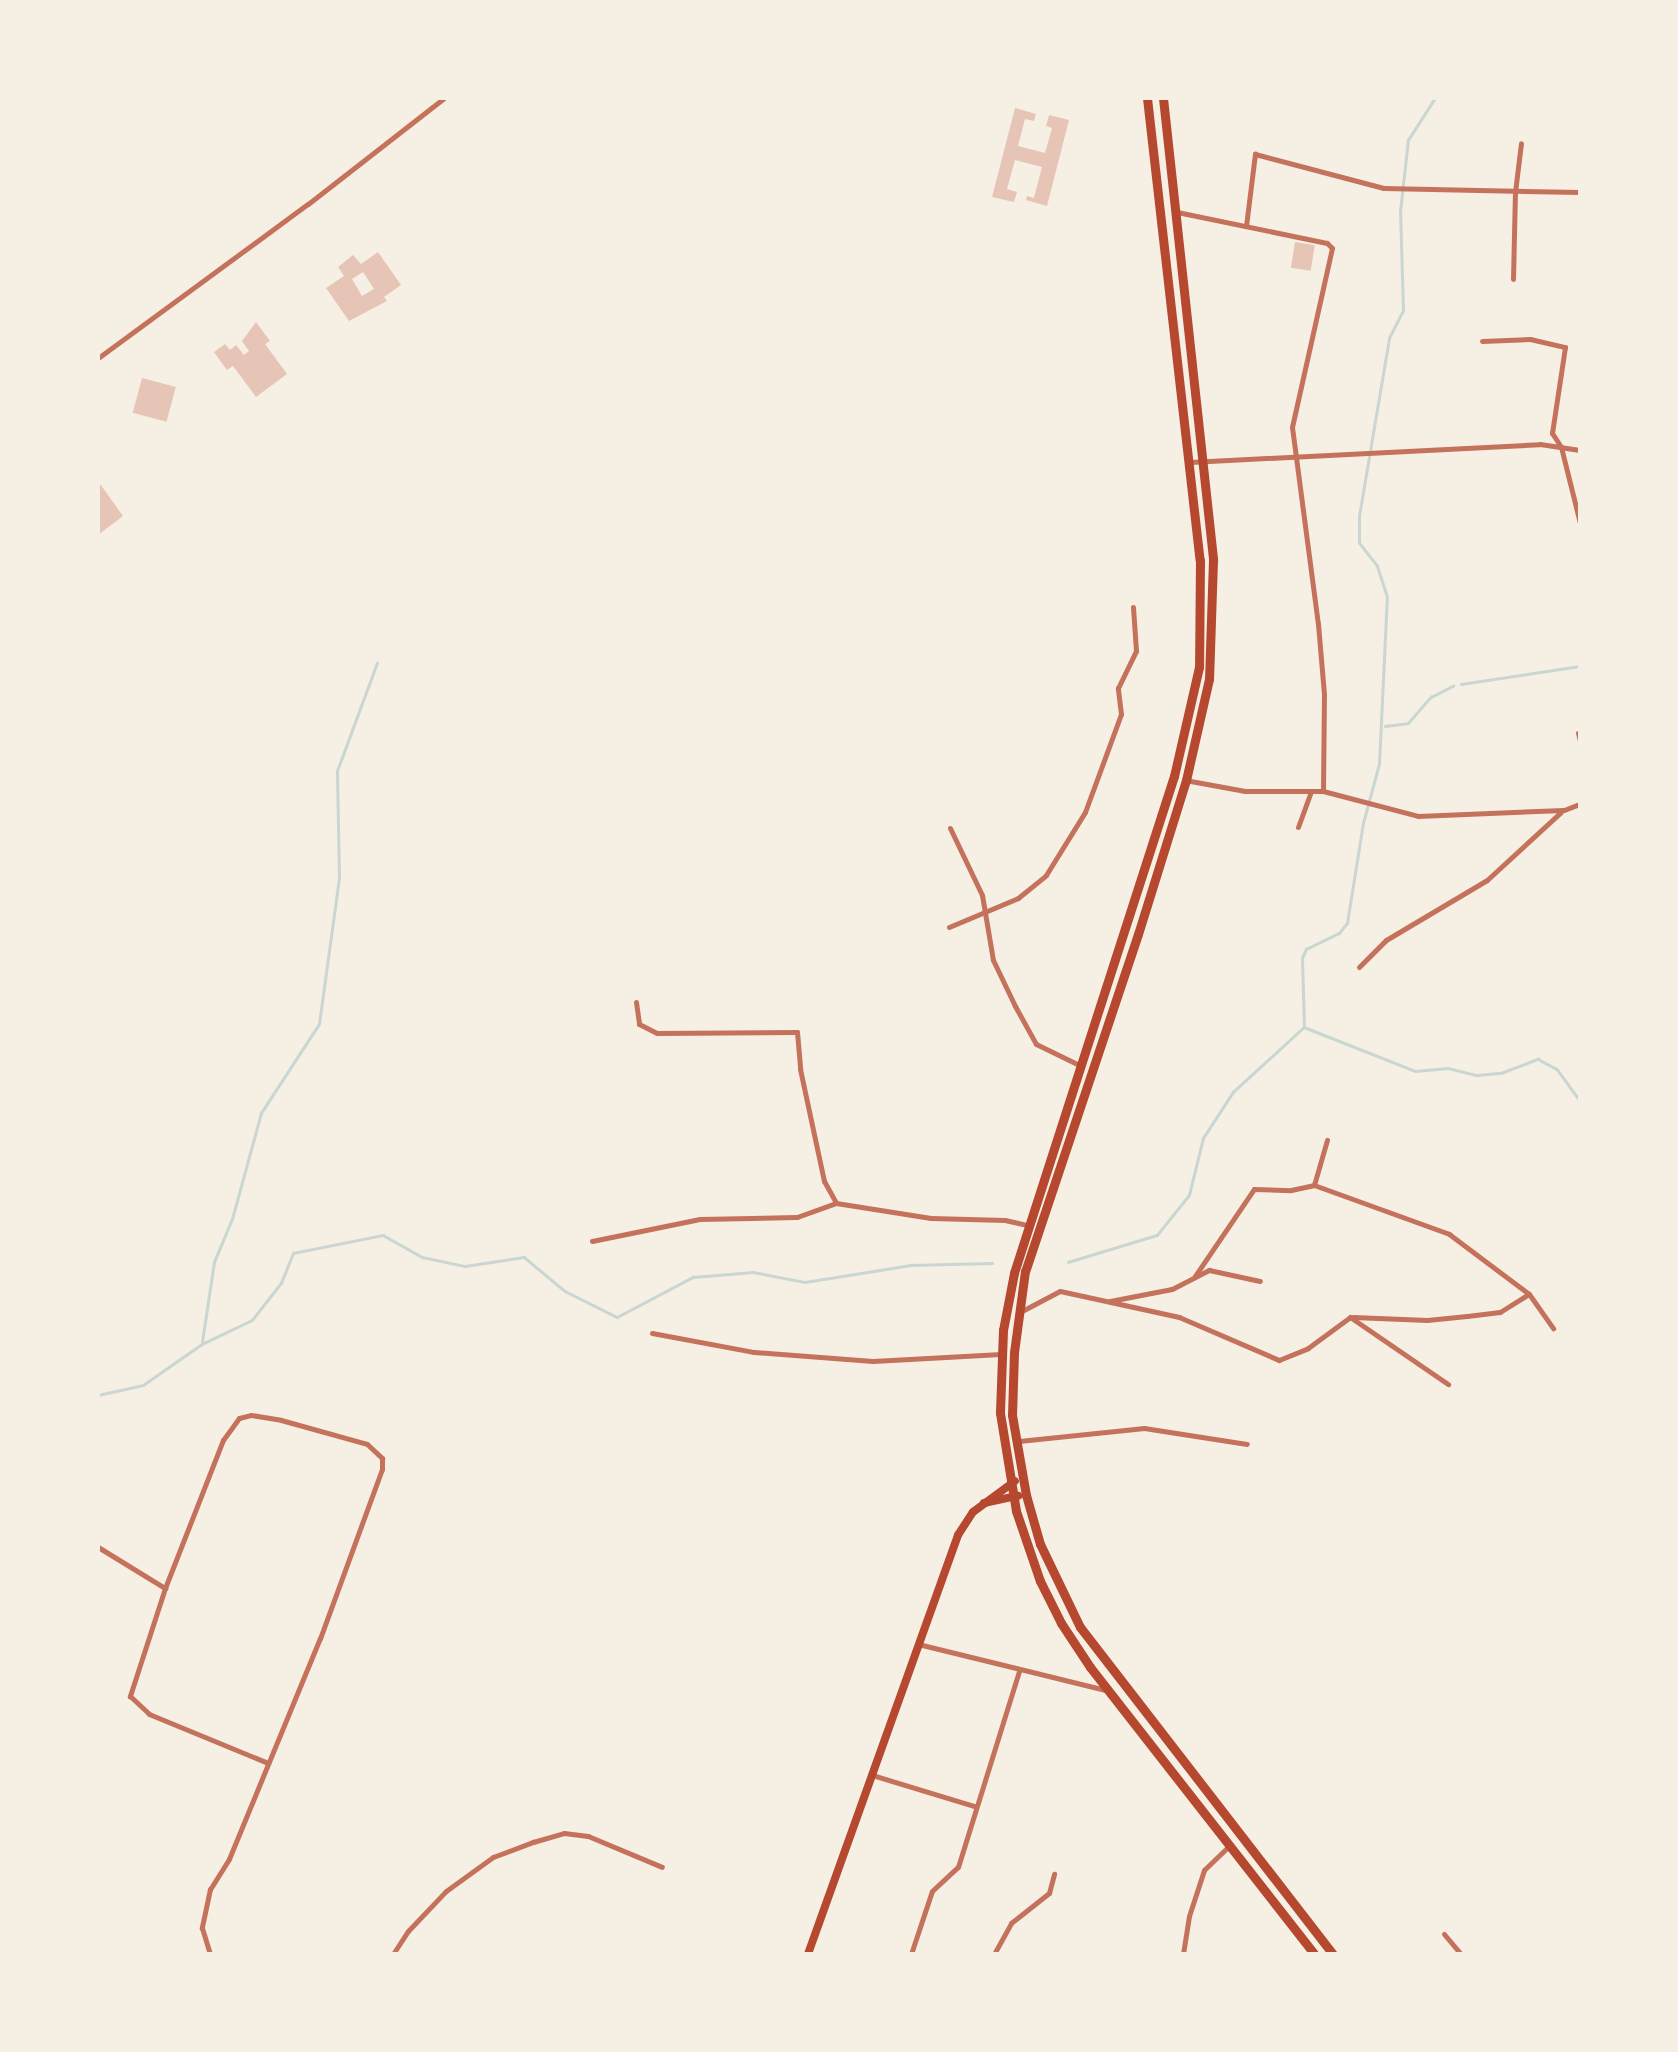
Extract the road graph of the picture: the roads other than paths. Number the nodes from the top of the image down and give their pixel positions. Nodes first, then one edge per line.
1 (444, 98) edge
2 (1147, 98) edge
3 (1163, 98) edge
4 (1521, 142) dead end
5 (1515, 192) junction
6 (1580, 192) edge
7 (1174, 212) junction
8 (1246, 226) junction
9 (1180, 260) junction
10 (1166, 262) junction
11 (1513, 280) dead end
12 (1482, 341) dead end
13 (98, 358) edge
14 (1561, 447) junction
15 (1580, 450) edge
16 (1294, 454) junction
17 (1201, 461) junction
18 (1188, 462) junction
19 (1580, 522) edge
20 (1580, 577) edge
21 (1133, 607) dead end
22 (1580, 648) edge
23 (1578, 733) edge
24 (1580, 741) edge
25 (1174, 776) junction
26 (1186, 780) junction
27 (1323, 791) junction
28 (1311, 792) junction
29 (1580, 804) edge
30 (1564, 810) junction
31 (950, 828) dead end
32 (1298, 828) dead end
33 (988, 914) junction
34 (949, 927) dead end
35 (1360, 967) dead end
36 (636, 1002) dead end
37 (1079, 1065) junction
38 (1327, 1140) dead end
39 (1314, 1186) junction
40 (836, 1203) junction
41 (1028, 1226) junction
42 (592, 1241) dead end
43 (1195, 1276) junction
44 (1260, 1282) dead end
45 (1529, 1294) junction
46 (1108, 1302) junction
47 (1018, 1314) junction
48 (1350, 1317) junction
49 (1553, 1328) dead end
50 (652, 1333) dead end
51 (1000, 1354) junction
52 (1448, 1384) dead end
53 (1016, 1442) junction
54 (1247, 1444) dead end
55 (1023, 1479) junction
56 (1010, 1482) junction
57 (1026, 1495) junction
58 (1013, 1498) junction
59 (984, 1504) junction
60 (98, 1546) edge
61 (165, 1588) junction
62 (918, 1644) junction
63 (1019, 1671) junction
64 (1110, 1692) junction
65 (268, 1763) junction
66 (872, 1775) junction
67 (974, 1806) junction
68 (1230, 1846) junction
69 (662, 1867) dead end
70 (1054, 1874) dead end
71 (1444, 1934) dead end
72 (210, 1954) edge
73 (394, 1954) edge
74 (808, 1954) edge
75 (913, 1954) edge
76 (994, 1954) edge
77 (1183, 1954) edge
78 (1314, 1954) edge
79 (1333, 1954) edge
80 (1461, 1954) edge

1 - 13 street
2 - 10 main road
3 - 7 main road
4 - 5 street
5 - 6 street
5 - 8 street
5 - 11 street
7 - 8 street
7 - 9 main road
8 - 16 street
9 - 10 main road
9 - 17 main road
10 - 18 main road
12 - 14 street
14 - 15 street
14 - 16 street
14 - 19 street
16 - 17 street
16 - 27 street
17 - 18 street
17 - 26 main road
18 - 25 main road
20 - 22 street
21 - 33 street
23 - 24 street
25 - 26 street
25 - 37 main road
26 - 28 street
26 - 47 main road
27 - 28 street
27 - 30 street
28 - 32 street
29 - 30 street
30 - 35 street
31 - 33 street
33 - 34 street
33 - 37 street
36 - 40 street
37 - 41 main road
38 - 39 street
39 - 43 street
39 - 45 street
40 - 41 street
40 - 42 street
41 - 51 main road
43 - 44 street
43 - 46 street
45 - 48 street
45 - 49 street
46 - 47 street
46 - 48 street
47 - 53 main road
48 - 52 street
50 - 51 street
51 - 56 main road
53 - 54 street
53 - 55 main road
55 - 56 main road
55 - 57 main road
56 - 58 main road
56 - 59 main road
57 - 58 main road
57 - 79 main road
58 - 59 main road
58 - 64 main road
59 - 62 main road
60 - 61 street
61 - 65 street
61 - 65 street
62 - 63 street
62 - 66 main road
63 - 64 street
63 - 67 street
64 - 68 main road
65 - 72 street
66 - 67 street
66 - 74 main road
67 - 75 street
68 - 77 street
68 - 78 main road
69 - 73 street
70 - 76 street
71 - 80 street

